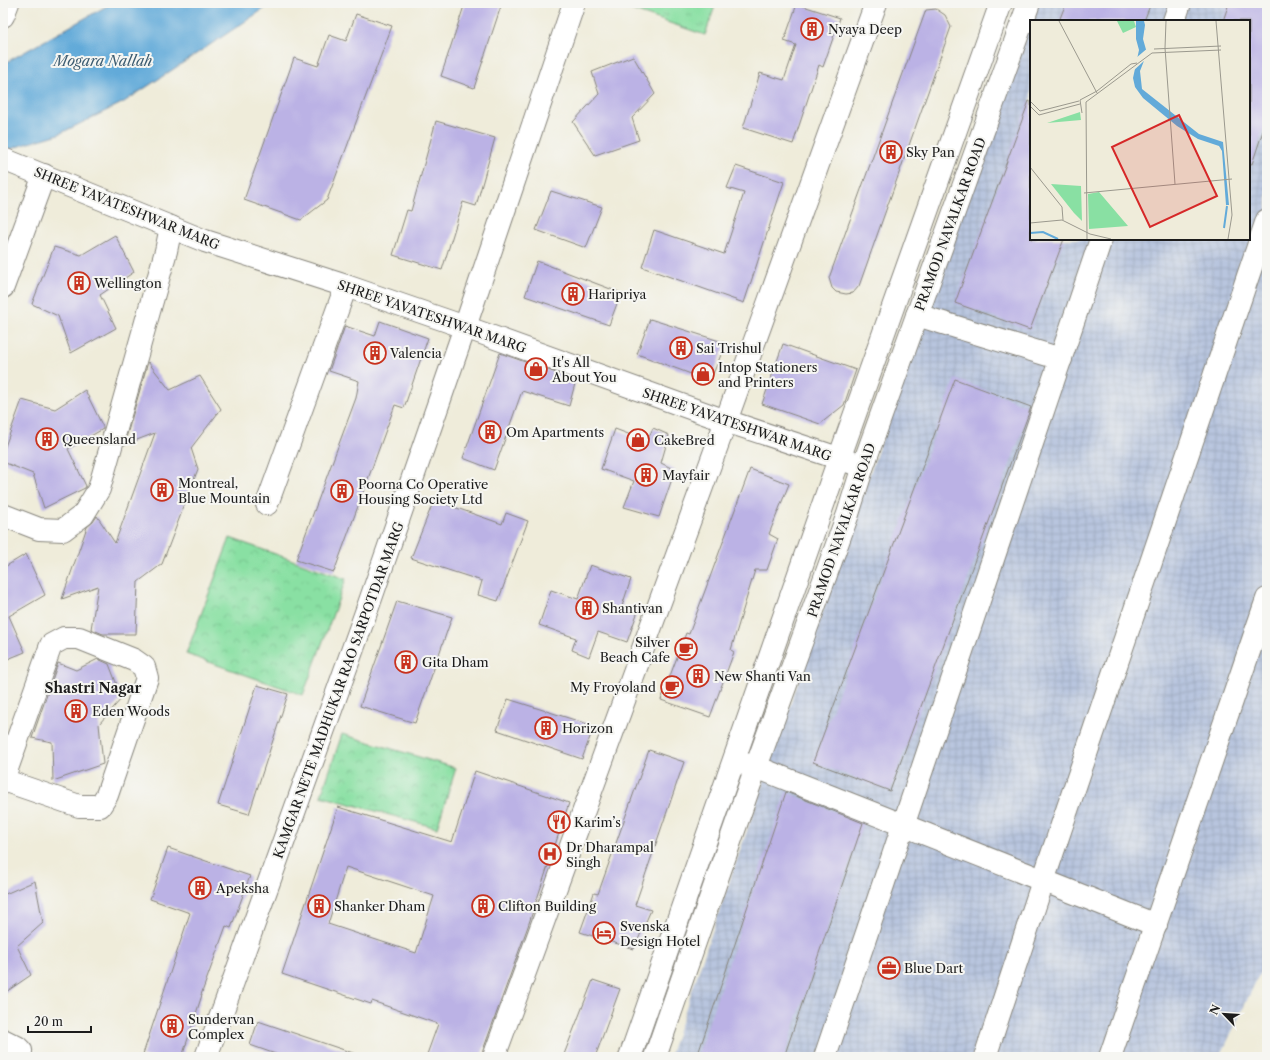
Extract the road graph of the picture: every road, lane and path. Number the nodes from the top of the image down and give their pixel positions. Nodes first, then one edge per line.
1 (8, 3) edge
2 (574, 3) edge
3 (876, 3) edge
4 (1001, 3) edge
5 (1029, 3) edge
6 (1180, 3) edge
7 (3, 16) edge
8 (1174, 20) edge
9 (9, 161) edge
10 (44, 175) junction
11 (1267, 220) edge
12 (171, 227) junction
13 (1101, 240) edge
14 (346, 286) junction
15 (3, 287) edge
16 (917, 315) junction
17 (465, 327) junction
18 (1061, 359) junction
19 (726, 421) junction
20 (839, 458) junction
21 (863, 466) junction
22 (267, 504) dead end
23 (3, 515) edge
24 (1267, 599) edge
25 (734, 760) junction
26 (756, 767) junction
27 (3, 780) edge
28 (903, 826) junction
29 (1043, 881) junction
30 (1156, 926) junction
31 (3, 1040) edge
32 (19, 1057) edge
33 (206, 1057) edge
34 (494, 1057) edge
35 (630, 1057) edge
36 (655, 1057) edge
37 (825, 1057) edge
38 (985, 1057) edge
39 (1110, 1057) edge

1 - 7 street
2 - 17 street, KAMGAR NETE MADHUKAR RAO SARPOTDAR MARG
3 - 19 street
4 - 20 street, PRAMOD NAVALKAR ROAD
5 - 16 street, PRAMOD NAVALKAR ROAD
6 - 8 street
9 - 10 street, SHREE YAVATESHWAR MARG
10 - 12 street, SHREE YAVATESHWAR MARG
10 - 15 street
11 - 29 street
12 - 14 street, SHREE YAVATESHWAR MARG
12 - 23 street
13 - 18 street
14 - 17 street, SHREE YAVATESHWAR MARG
14 - 22 street
16 - 18 street
16 - 21 street, PRAMOD NAVALKAR ROAD
17 - 19 street, SHREE YAVATESHWAR MARG
17 - 33 street, KAMGAR NETE MADHUKAR RAO SARPOTDAR MARG
18 - 28 street
19 - 20 street, SHREE YAVATESHWAR MARG
19 - 34 street
20 - 21 street, SHREE YAVATESHWAR MARG
20 - 25 street, PRAMOD NAVALKAR ROAD
21 - 26 street, PRAMOD NAVALKAR ROAD
24 - 30 street
25 - 26 street
25 - 35 street, PRAMOD NAVALKAR ROAD
26 - 28 street
26 - 36 street, PRAMOD NAVALKAR ROAD
27 - 27 street
28 - 29 street
28 - 37 street
29 - 30 street
29 - 38 street
30 - 39 street
31 - 32 street

